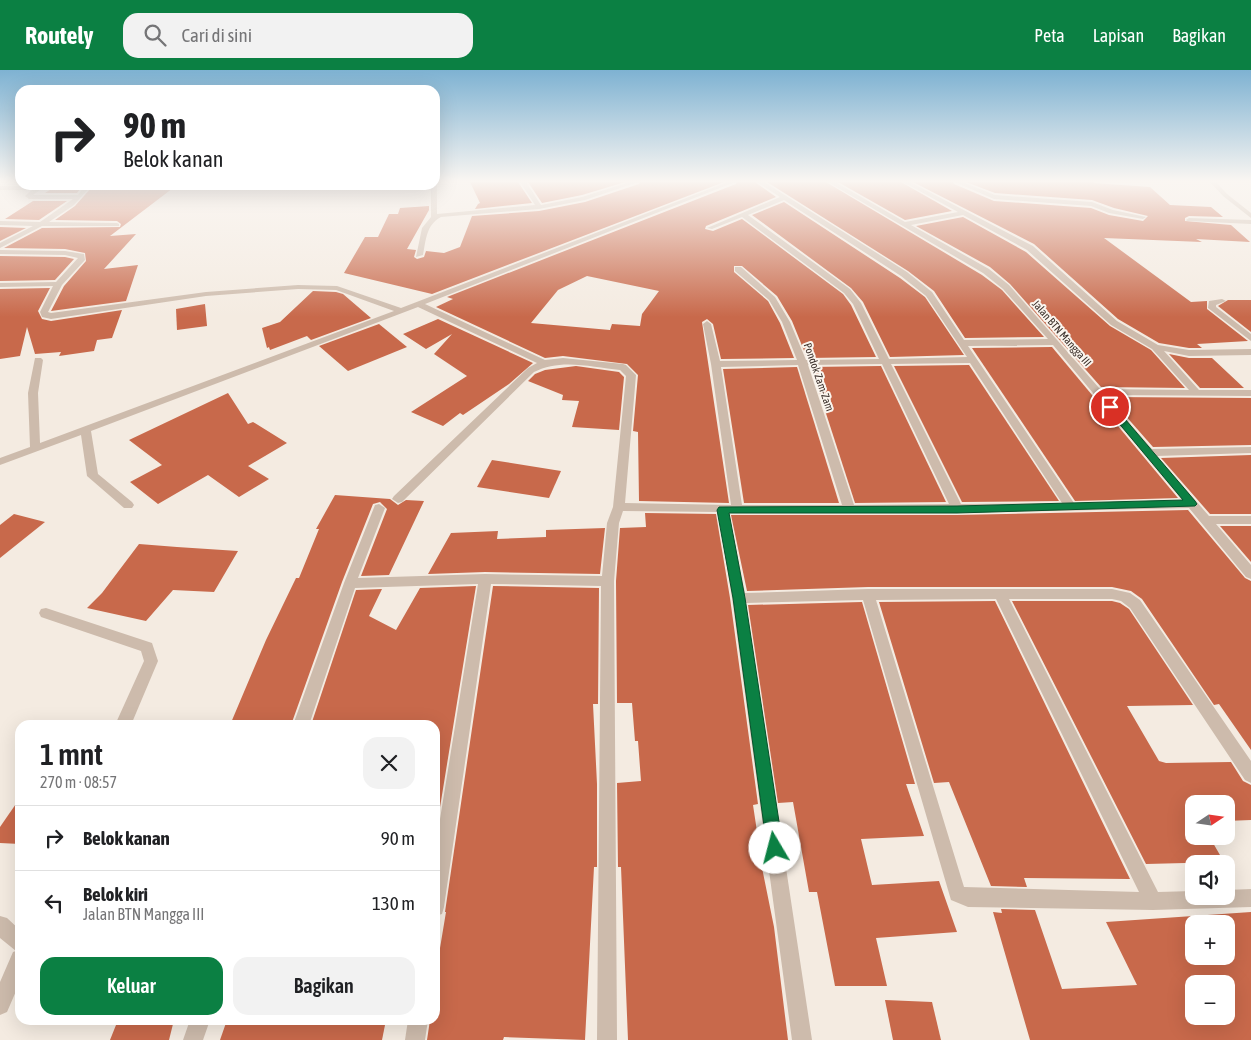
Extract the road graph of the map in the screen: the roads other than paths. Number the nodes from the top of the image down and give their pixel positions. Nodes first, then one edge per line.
1 (32, 227) edge
2 (426, 227) edge
3 (609, 227) edge
4 (761, 227) edge
5 (829, 227) edge
6 (911, 227) edge
7 (991, 227) edge
8 (0, 246) edge
9 (0, 252) edge
10 (419, 255) dead end
11 (738, 269) dead end
12 (58, 284) junction
13 (0, 285) edge
14 (1222, 301) dead end
15 (418, 304) junction
16 (401, 311) junction
17 (707, 324) dead end
18 (1251, 338) edge
19 (1055, 342) junction
20 (962, 343) junction
21 (1155, 347) junction
22 (1251, 352) edge
23 (38, 360) dead end
24 (973, 360) junction
25 (885, 361) junction
26 (544, 362) junction
27 (802, 362) junction
28 (716, 364) junction
29 (1098, 392) junction
30 (1196, 393) junction
31 (1251, 393) edge
32 (86, 430) junction
33 (35, 450) junction
34 (1251, 450) edge
35 (1148, 452) junction
36 (0, 462) edge
37 (398, 499) dead end
38 (1192, 504) junction
39 (128, 505) dead end
40 (619, 507) junction
41 (1071, 507) junction
42 (379, 508) dead end
43 (730, 509) junction
44 (849, 509) junction
45 (957, 509) junction
46 (1204, 520) junction
47 (1251, 520) edge
48 (1251, 574) edge
49 (485, 580) junction
50 (608, 581) junction
51 (350, 583) junction
52 (868, 594) junction
53 (1000, 594) junction
54 (739, 598) junction
55 (46, 613) dead end
56 (125, 720) edge
57 (303, 720) edge
58 (1251, 775) edge
59 (440, 874) edge
60 (1251, 898) edge
61 (1153, 901) junction
62 (0, 925) edge
63 (15, 938) edge
64 (15, 970) edge
65 (0, 1005) edge
66 (198, 1025) edge
67 (417, 1025) edge
68 (193, 1040) edge
69 (415, 1040) edge
70 (607, 1040) edge
71 (802, 1040) edge

1 - 8 street
2 - 10 street
3 - 15 street
4 - 25 street
5 - 20 street
6 - 19 street, Jalan BTN Mangga III
7 - 21 street
9 - 12 street
11 - 27 street, Pondok Zam-Zam
12 - 13 street
12 - 16 street
14 - 18 street
15 - 16 street
15 - 26 street
16 - 32 street
17 - 28 street
19 - 20 street
19 - 29 street, Jalan BTN Mangga III
20 - 24 street
21 - 22 street
21 - 30 street
23 - 33 street
24 - 25 street
24 - 41 street
25 - 27 street
25 - 45 street
26 - 37 street
26 - 40 street
27 - 28 street
27 - 44 street, Pondok Zam-Zam
28 - 43 street
29 - 30 street
29 - 35 street, Jalan BTN Mangga III
30 - 31 street
32 - 33 street
32 - 39 street
33 - 36 street
34 - 35 street
35 - 38 street, Jalan BTN Mangga III
38 - 41 street
38 - 46 street, Jalan BTN Mangga III
40 - 43 street
40 - 50 street
41 - 45 street
42 - 51 street
43 - 44 street
43 - 54 street
44 - 45 street
46 - 47 street
46 - 48 street, Jalan BTN Mangga III
49 - 50 street
49 - 51 street
49 - 59 street
50 - 70 street
51 - 57 street
52 - 53 street
52 - 54 street
52 - 61 street
53 - 58 street
53 - 61 street
54 - 71 street
55 - 56 street
60 - 61 street
62 - 63 street
64 - 65 street
66 - 68 street
67 - 69 street

